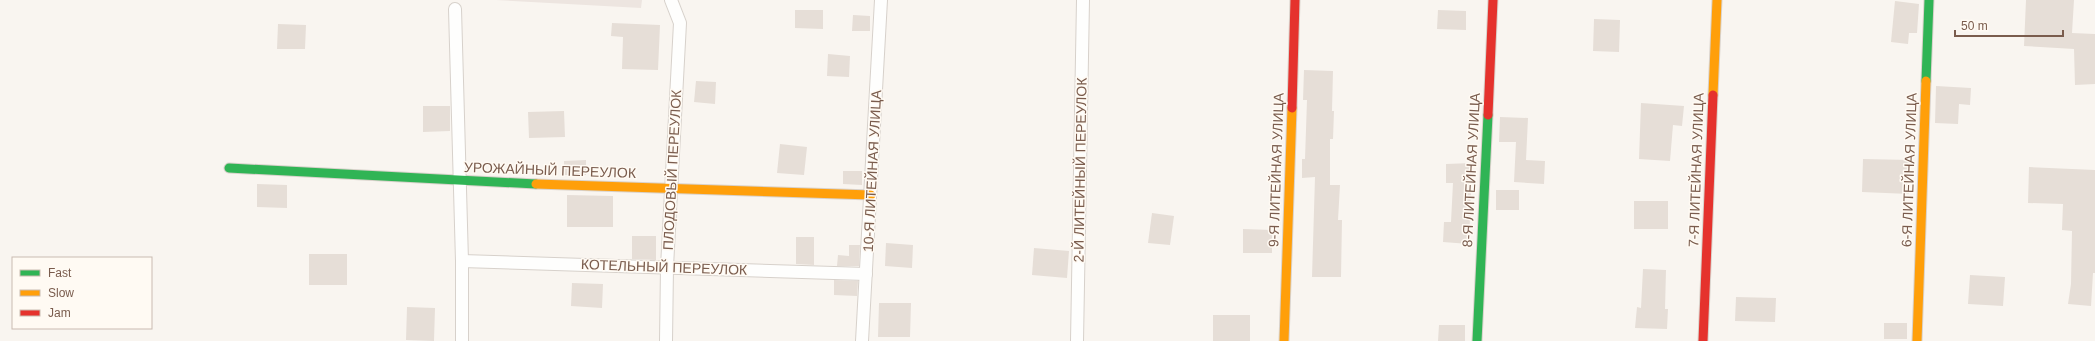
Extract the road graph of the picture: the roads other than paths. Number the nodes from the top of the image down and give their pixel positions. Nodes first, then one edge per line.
1 (670, 0) edge
2 (881, 0) edge
3 (1083, 0) edge
4 (1295, 0) edge
5 (1494, 0) edge
6 (1717, 0) edge
7 (1929, 0) edge
8 (455, 9) dead end
9 (229, 168) dead end
10 (460, 181) junction
11 (671, 188) junction
12 (871, 195) junction
13 (462, 261) junction
14 (667, 267) junction
15 (866, 274) junction
16 (462, 341) edge
17 (666, 341) edge
18 (862, 341) edge
19 (1076, 341) edge
20 (1284, 341) edge
21 (1477, 341) edge
22 (1703, 341) edge
23 (1917, 341) edge

1 - 11 street, ПЛОДОВЫЙ ПЕРЕУЛОК
2 - 12 street, 10-Я ЛИТЕЙНАЯ УЛИЦА
3 - 19 street, 2-Й ЛИТЕЙНЫЙ ПЕРЕУЛОК
4 - 20 street, 9-Я ЛИТЕЙНАЯ УЛИЦА
5 - 21 street, 8-Я ЛИТЕЙНАЯ УЛИЦА
6 - 22 street, 7-Я ЛИТЕЙНАЯ УЛИЦА
7 - 23 street, 6-Я ЛИТЕЙНАЯ УЛИЦА
8 - 10 street
9 - 10 street, УРОЖАЙНЫЙ ПЕРЕУЛОК
10 - 11 street, УРОЖАЙНЫЙ ПЕРЕУЛОК
10 - 13 street
11 - 12 street, УРОЖАЙНЫЙ ПЕРЕУЛОК
11 - 14 street, ПЛОДОВЫЙ ПЕРЕУЛОК
12 - 15 street, 10-Я ЛИТЕЙНАЯ УЛИЦА
13 - 14 street, КОТЕЛЬНЫЙ ПЕРЕУЛОК
13 - 16 street
14 - 15 street, КОТЕЛЬНЫЙ ПЕРЕУЛОК
14 - 17 street, ПЛОДОВЫЙ ПЕРЕУЛОК
15 - 18 street, 10-Я ЛИТЕЙНАЯ УЛИЦА

